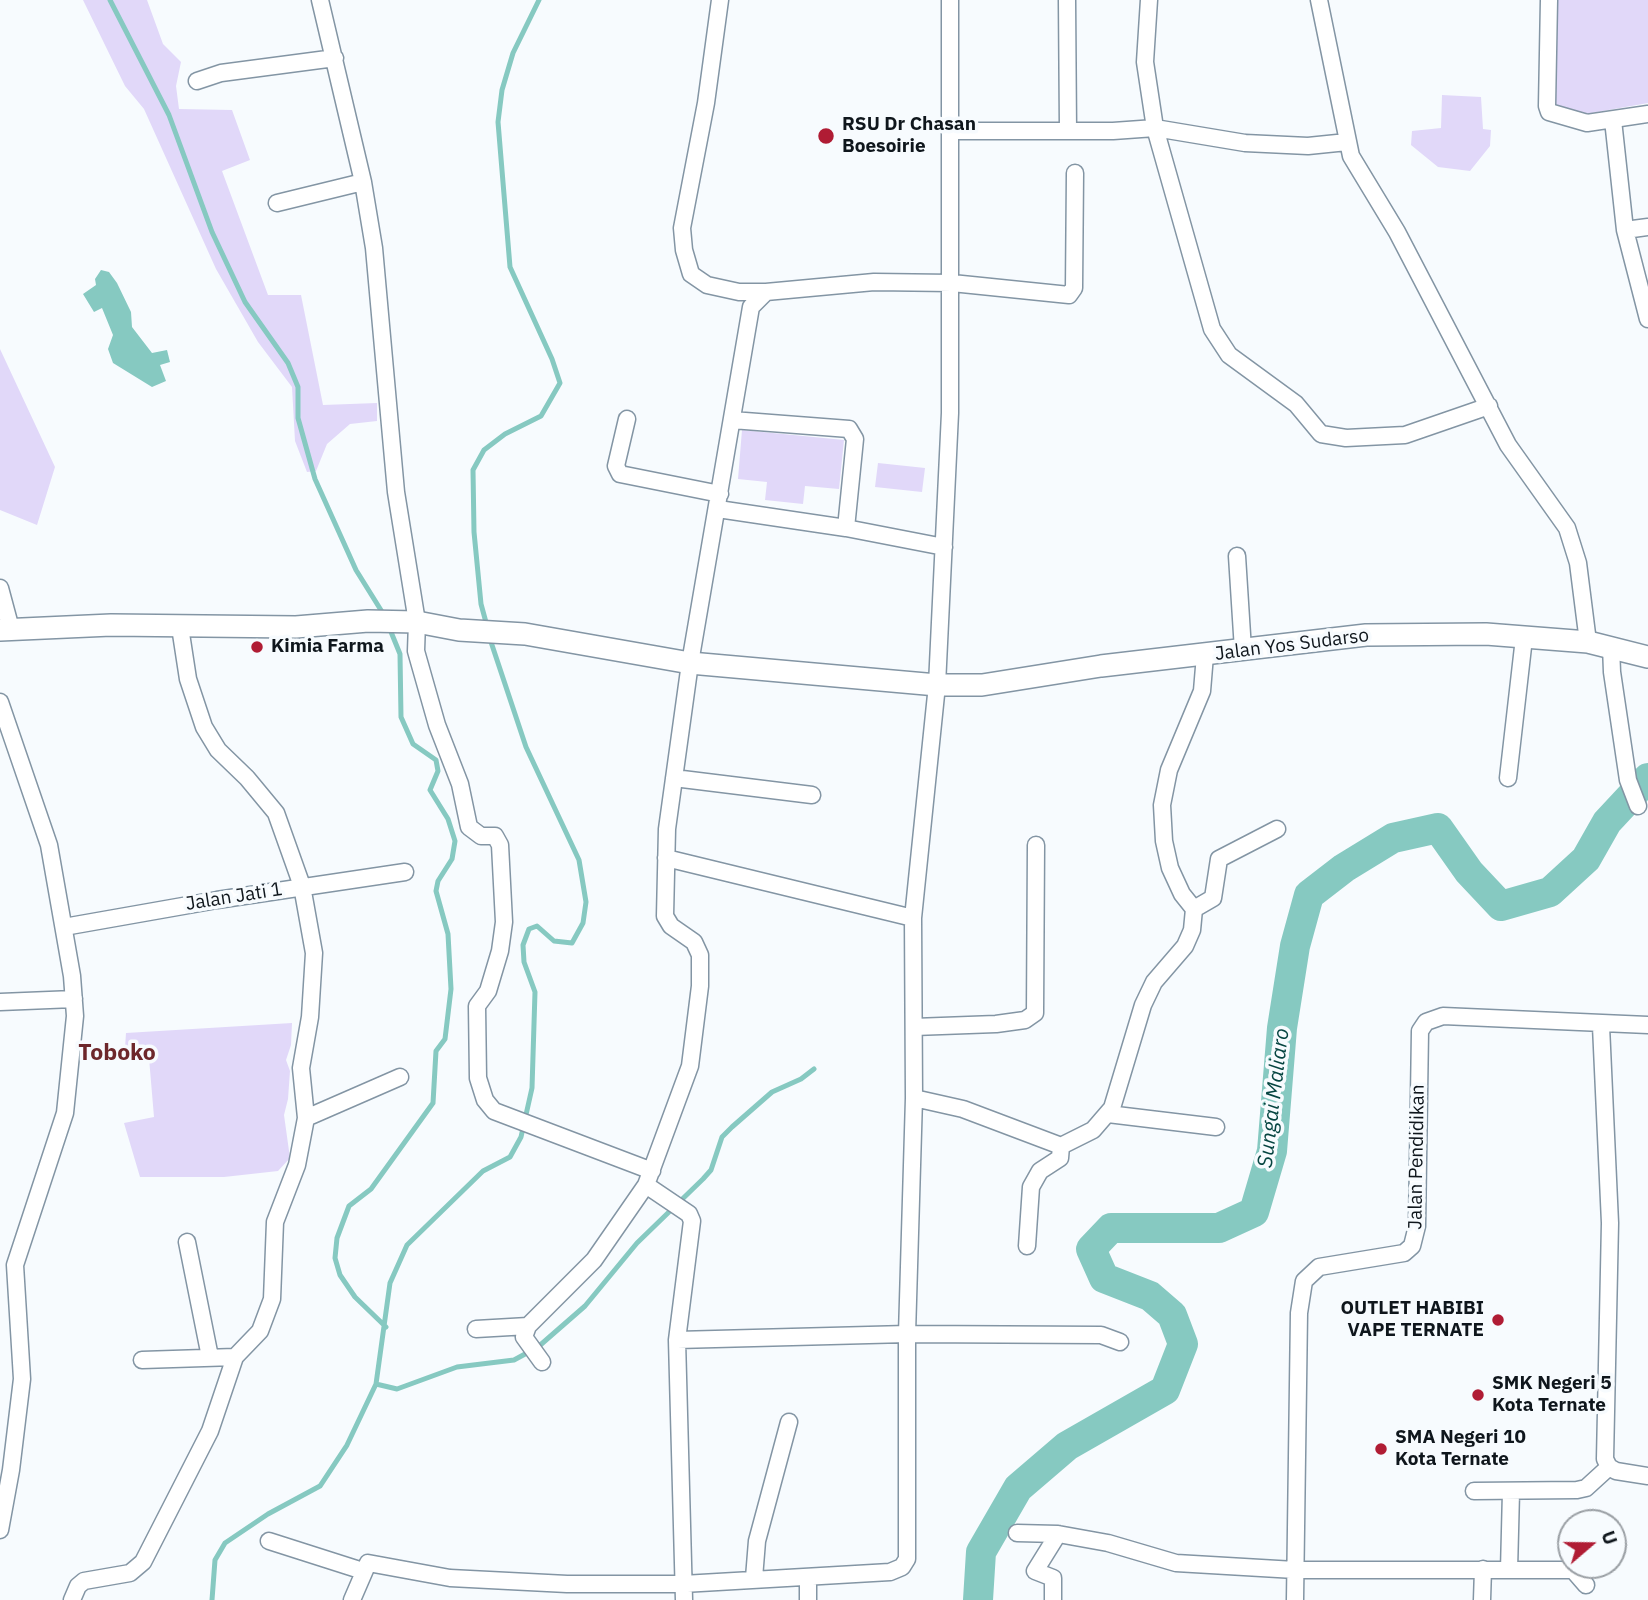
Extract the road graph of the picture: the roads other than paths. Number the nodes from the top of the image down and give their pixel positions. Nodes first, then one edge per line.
1 (320, 0) edge
2 (720, 0) edge
3 (950, 0) edge
4 (1067, 0) edge
5 (1149, 0) edge
6 (1319, 0) edge
7 (1549, 0) edge
8 (335, 58) junction
9 (197, 81) dead end
10 (1648, 114) edge
11 (1613, 120) junction
12 (1155, 128) junction
13 (1068, 130) junction
14 (951, 131) junction
15 (1347, 142) junction
16 (1074, 173) dead end
17 (363, 182) junction
18 (277, 203) dead end
19 (1648, 227) edge
20 (1625, 230) junction
21 (951, 282) junction
22 (766, 292) junction
23 (1648, 319) edge
24 (1489, 406) junction
25 (627, 419) dead end
26 (732, 420) junction
27 (719, 501) junction
28 (846, 528) junction
29 (944, 547) junction
30 (1237, 556) dead end
31 (0, 588) edge
32 (408, 622) junction
33 (180, 627) junction
34 (6, 629) edge
35 (1524, 638) junction
36 (1588, 642) junction
37 (1611, 646) junction
38 (1243, 650) junction
39 (1205, 655) junction
40 (1648, 657) edge
41 (690, 663) junction
42 (937, 685) junction
43 (0, 702) edge
44 (674, 778) junction
45 (1508, 778) dead end
46 (812, 795) dead end
47 (1639, 806) dead end
48 (1277, 829) dead end
49 (1036, 845) dead end
50 (666, 858) junction
51 (405, 872) dead end
52 (302, 886) junction
53 (1194, 909) junction
54 (913, 918) junction
55 (64, 927) junction
56 (74, 999) junction
57 (0, 1002) edge
58 (1648, 1025) edge
59 (1601, 1026) junction
60 (914, 1027) junction
61 (400, 1077) dead end
62 (914, 1098) junction
63 (1108, 1114) junction
64 (306, 1118) junction
65 (1216, 1128) dead end
66 (1061, 1146) junction
67 (649, 1178) junction
68 (187, 1242) dead end
69 (1027, 1246) dead end
70 (528, 1326) junction
71 (476, 1329) dead end
72 (906, 1334) junction
73 (677, 1340) junction
74 (1120, 1342) dead end
75 (210, 1357) junction
76 (235, 1357) junction
77 (142, 1360) dead end
78 (542, 1362) dead end
79 (789, 1422) dead end
80 (1609, 1467) junction
81 (1648, 1476) edge
82 (1474, 1491) dead end
83 (1511, 1492) junction
84 (0, 1530) edge
85 (1017, 1533) dead end
86 (1059, 1534) junction
87 (269, 1541) dead end
88 (1483, 1569) junction
89 (1295, 1570) junction
90 (1509, 1570) junction
91 (363, 1571) junction
92 (808, 1577) junction
93 (754, 1578) junction
94 (1586, 1586) dead end
95 (683, 1592) edge
96 (72, 1600) edge
97 (352, 1600) edge
98 (808, 1600) edge
99 (1053, 1600) edge
100 (1294, 1600) edge
101 (1482, 1600) edge

1 - 8 street
2 - 22 street
3 - 14 street
4 - 13 street
5 - 12 street
6 - 15 street
7 - 11 street
8 - 9 street
8 - 17 street
10 - 11 street
11 - 20 street
12 - 13 street
12 - 15 street
12 - 24 street
13 - 14 street
14 - 21 street
15 - 24 street
16 - 21 street
17 - 18 street
17 - 32 street
19 - 20 street
20 - 23 street
21 - 22 street
21 - 29 street
22 - 26 street
24 - 36 street
25 - 27 street
26 - 27 street
26 - 28 street
27 - 28 street
27 - 41 street
28 - 29 street
29 - 42 street
30 - 38 street
31 - 34 street
32 - 33 street, Jalan Yos Sudarso
32 - 41 street, Jalan Yos Sudarso
32 - 67 street
33 - 34 street, Jalan Yos Sudarso
33 - 52 street
35 - 36 street, Jalan Yos Sudarso
35 - 38 street, Jalan Yos Sudarso
35 - 45 street
36 - 37 street, Jalan Yos Sudarso
37 - 40 street, Jalan Yos Sudarso
37 - 47 street
38 - 39 street, Jalan Yos Sudarso
39 - 42 street, Jalan Yos Sudarso
39 - 53 street
41 - 42 street, Jalan Yos Sudarso
41 - 44 street
42 - 54 street
43 - 55 street
44 - 46 street
44 - 50 street
48 - 53 street
49 - 60 street
50 - 54 street
50 - 67 street
51 - 52 street, Jalan Jati 1
52 - 55 street, Jalan Jati 1
52 - 64 street
53 - 63 street
54 - 60 street
55 - 56 street
56 - 57 street
56 - 84 street
58 - 59 street, Jalan Pendidikan
59 - 80 street
59 - 89 street, Jalan Pendidikan
60 - 62 street
61 - 64 street
62 - 66 street
62 - 72 street
63 - 65 street
63 - 66 street
64 - 76 street
66 - 69 street
67 - 70 street
67 - 73 street
68 - 75 street
70 - 71 street
70 - 78 street
72 - 73 street
72 - 74 street
72 - 92 street
73 - 95 street
75 - 76 street
75 - 77 street
76 - 96 street
79 - 93 street
80 - 81 street
80 - 83 street
82 - 83 street
83 - 90 street
85 - 86 street
86 - 89 street
86 - 99 street
87 - 91 street
88 - 89 street
88 - 90 street
88 - 101 street
89 - 100 street, Jalan Pendidikan
90 - 94 street
91 - 95 street
91 - 97 street
92 - 93 street
92 - 98 street
93 - 95 street

